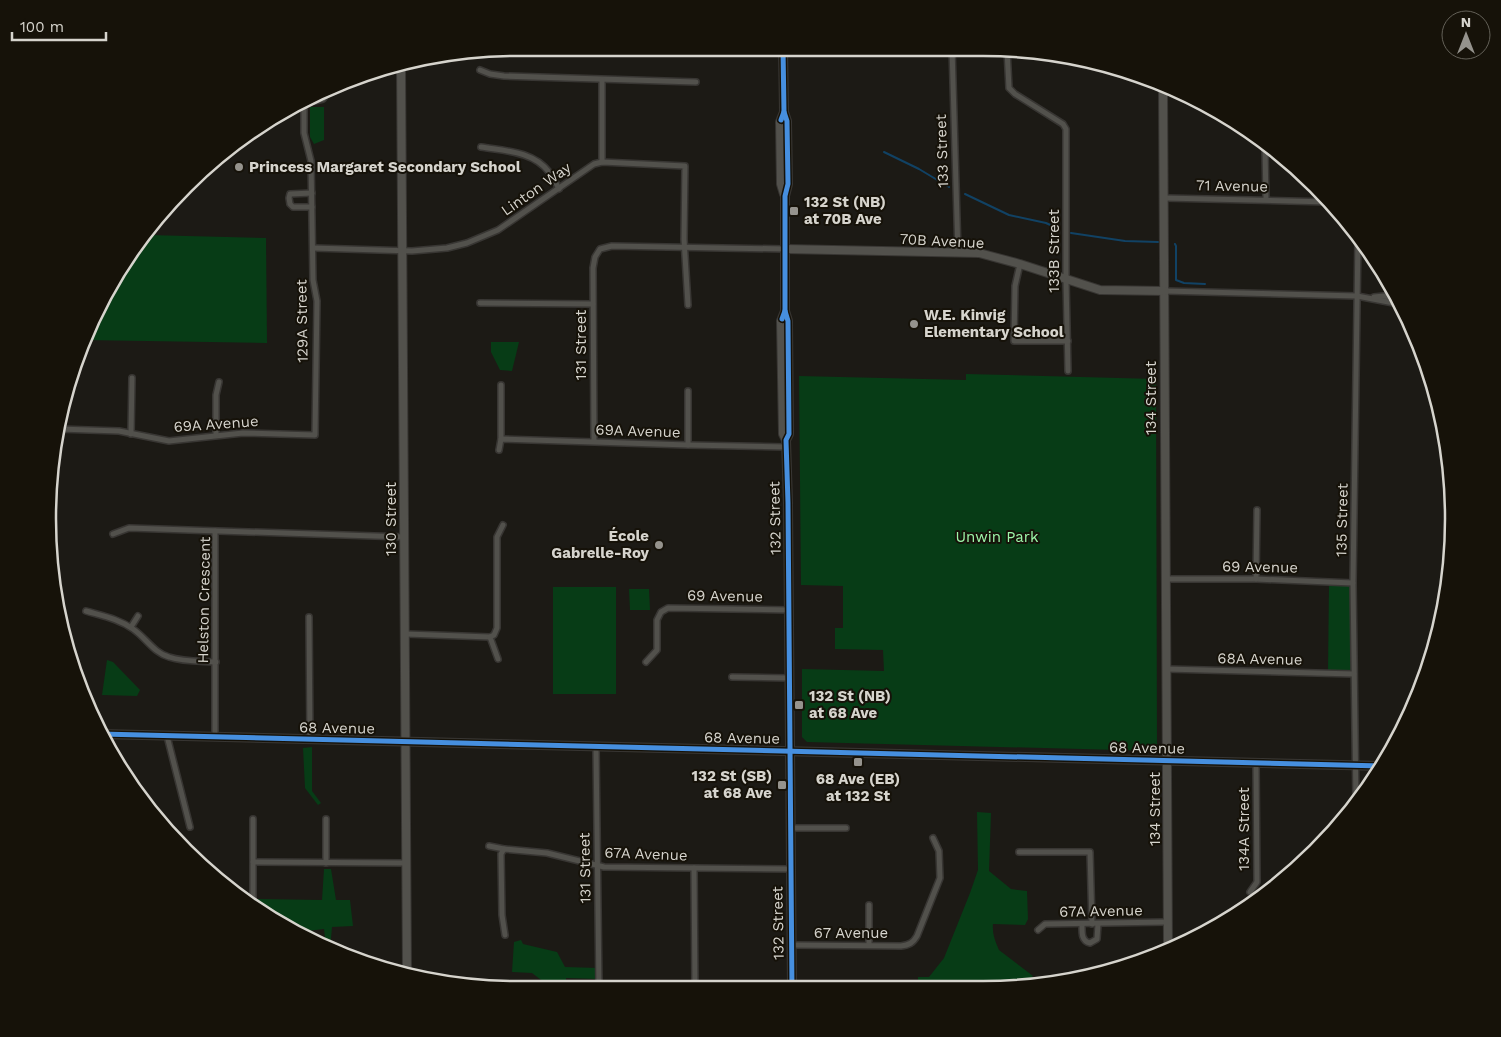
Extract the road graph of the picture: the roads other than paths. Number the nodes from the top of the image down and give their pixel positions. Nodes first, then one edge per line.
1 (784, 56) edge
2 (952, 56) edge
3 (1007, 57) edge
4 (480, 70) dead end
5 (401, 71) edge
6 (602, 80) junction
7 (696, 82) dead end
8 (1163, 93) edge
9 (304, 109) edge
10 (481, 148) dead end
11 (1265, 153) edge
12 (602, 162) junction
13 (559, 189) junction
14 (312, 193) junction
15 (1165, 198) junction
16 (1266, 200) junction
17 (1318, 202) edge
18 (312, 207) junction
19 (313, 248) junction
20 (686, 248) junction
21 (600, 249) joint
22 (785, 249) junction
23 (1358, 249) edge
24 (403, 251) junction
25 (958, 253) junction
26 (1020, 264) junction
27 (1066, 280) junction
28 (1165, 291) junction
29 (1357, 296) junction
30 (1388, 297) edge
31 (1369, 298) junction
32 (1391, 302) edge
33 (480, 303) dead end
34 (593, 304) junction
35 (688, 305) dead end
36 (1068, 342) junction
37 (1068, 372) dead end
38 (132, 378) dead end
39 (219, 382) dead end
40 (501, 385) dead end
41 (688, 391) dead end
42 (65, 429) edge
43 (131, 434) junction
44 (315, 435) joint
45 (216, 436) junction
46 (501, 439) junction
47 (594, 441) junction
48 (787, 444) junction
49 (688, 446) junction
50 (498, 450) dead end
51 (1257, 510) dead end
52 (503, 525) dead end
53 (215, 531) junction
54 (113, 534) dead end
55 (405, 537) junction
56 (1166, 578) junction
57 (1256, 579) junction
58 (1353, 583) junction
59 (789, 610) junction
60 (86, 611) dead end
61 (138, 616) dead end
62 (309, 617) dead end
63 (130, 627) junction
64 (406, 634) junction
65 (490, 637) junction
66 (498, 659) dead end
67 (216, 662) junction
68 (646, 662) dead end
69 (1166, 669) junction
70 (1354, 674) junction
71 (732, 677) dead end
72 (789, 678) junction
73 (110, 734) edge
74 (167, 736) junction
75 (216, 737) junction
76 (310, 739) junction
77 (406, 742) junction
78 (596, 747) junction
79 (789, 752) junction
80 (1167, 761) junction
81 (1256, 763) junction
82 (1355, 765) junction
83 (1373, 766) edge
84 (1356, 791) edge
85 (253, 819) dead end
86 (326, 819) dead end
87 (190, 826) dead end
88 (790, 828) junction
89 (846, 828) dead end
90 (933, 838) dead end
91 (489, 846) dead end
92 (502, 852) junction
93 (1019, 852) dead end
94 (253, 862) junction
95 (326, 863) junction
96 (407, 863) junction
97 (597, 866) junction
98 (694, 868) junction
99 (790, 869) junction
100 (1250, 892) dead end
101 (253, 897) edge
102 (869, 905) dead end
103 (1167, 922) junction
104 (1082, 924) junction
105 (1095, 924) junction
106 (1038, 930) dead end
107 (505, 935) dead end
108 (1168, 942) edge
109 (792, 945) junction
110 (869, 945) junction
111 (407, 967) edge
112 (599, 981) edge
113 (695, 981) edge
114 (792, 981) edge

1 - 22 street, 132 Street
2 - 25 street, 133 Street
3 - 27 street, 133B Street
4 - 6 street
5 - 24 street, 130 Street
6 - 7 street
6 - 12 street
8 - 15 street, 134 Street
9 - 14 street, 129A Street
10 - 13 street
11 - 16 street
12 - 13 street, Linton Way
12 - 20 street
13 - 24 street, Linton Way
14 - 18 street, 129A Street
14 - 18 street
15 - 16 street, 71 Avenue
15 - 28 street, 134 Street
16 - 17 street, 71 Avenue
18 - 19 street, 129A Street
19 - 24 street
19 - 44 street, 129A Street
20 - 21 street, 70B Avenue
20 - 22 street, 70B Avenue
20 - 35 street
21 - 34 street, 131 Street
22 - 25 street, 70B Avenue
22 - 48 street, 132 Street
23 - 29 street, 135 Street
24 - 55 street, 130 Street
25 - 26 street, 70B Avenue
26 - 27 street, 70B Avenue
26 - 36 street
27 - 28 street, 70B Avenue
27 - 36 street, 133B Street
28 - 29 street, 70B Avenue
28 - 56 street, 134 Street
29 - 31 street, 70B Avenue
29 - 58 street, 135 Street
30 - 31 street
31 - 32 street
33 - 34 street
34 - 47 street, 131 Street
36 - 37 street, 133B Street
38 - 43 street
39 - 45 street
40 - 46 street
41 - 49 street
42 - 43 street, 69A Avenue
43 - 45 street, 69A Avenue
44 - 45 street, 69A Avenue
46 - 47 street, 69A Avenue
46 - 50 street
47 - 49 street, 69A Avenue
48 - 49 street, 69A Avenue
48 - 59 street, 132 Street
51 - 57 street
52 - 65 street
53 - 54 street
53 - 55 street, Helston Crescent
53 - 67 street, Helston Crescent
55 - 64 street, 130 Street
56 - 57 street, 69 Avenue
56 - 69 street, 134 Street
57 - 58 street, 69 Avenue
58 - 70 street, 135 Street
59 - 68 street, 69 Avenue
59 - 72 street, 132 Street
60 - 63 street
61 - 63 street
62 - 76 street
63 - 67 street
64 - 65 street
64 - 77 street, 130 Street
65 - 66 street
67 - 75 street, Helston Crescent
69 - 70 street, 68A Avenue
69 - 80 street, 134 Street
70 - 82 street, 135 Street
71 - 72 street
72 - 79 street, 132 Street
73 - 74 street, 68 Avenue
74 - 75 street, 68 Avenue
74 - 87 street
75 - 76 street, 68 Avenue
76 - 77 street, 68 Avenue
77 - 78 street, 68 Avenue
77 - 96 street, 130 Street
78 - 79 street, 68 Avenue
78 - 97 street, 131 Street
79 - 80 street, 68 Avenue
79 - 88 street, 132 Street
80 - 81 street, 68 Avenue
80 - 103 street, 134 Street
81 - 82 street, 68 Avenue
81 - 100 street, 134A Street
82 - 83 street, 68 Avenue
82 - 84 street, 135 Street
85 - 94 street
86 - 95 street
88 - 89 street
88 - 99 street, 132 Street
90 - 110 street, 67 Avenue
91 - 92 street, 67A Avenue
92 - 97 street, 67A Avenue
92 - 107 street
93 - 105 street
94 - 95 street
94 - 101 street
95 - 96 street
96 - 111 street, 130 Street
97 - 98 street, 67A Avenue
97 - 112 street, 131 Street
98 - 99 street, 67A Avenue
98 - 113 street
99 - 109 street, 132 Street
102 - 110 street
103 - 105 street, 67A Avenue
103 - 108 street, 134 Street
104 - 105 street, 67A Avenue
104 - 105 street
104 - 106 street, 67A Avenue
109 - 110 street, 67 Avenue
109 - 114 street, 132 Street

